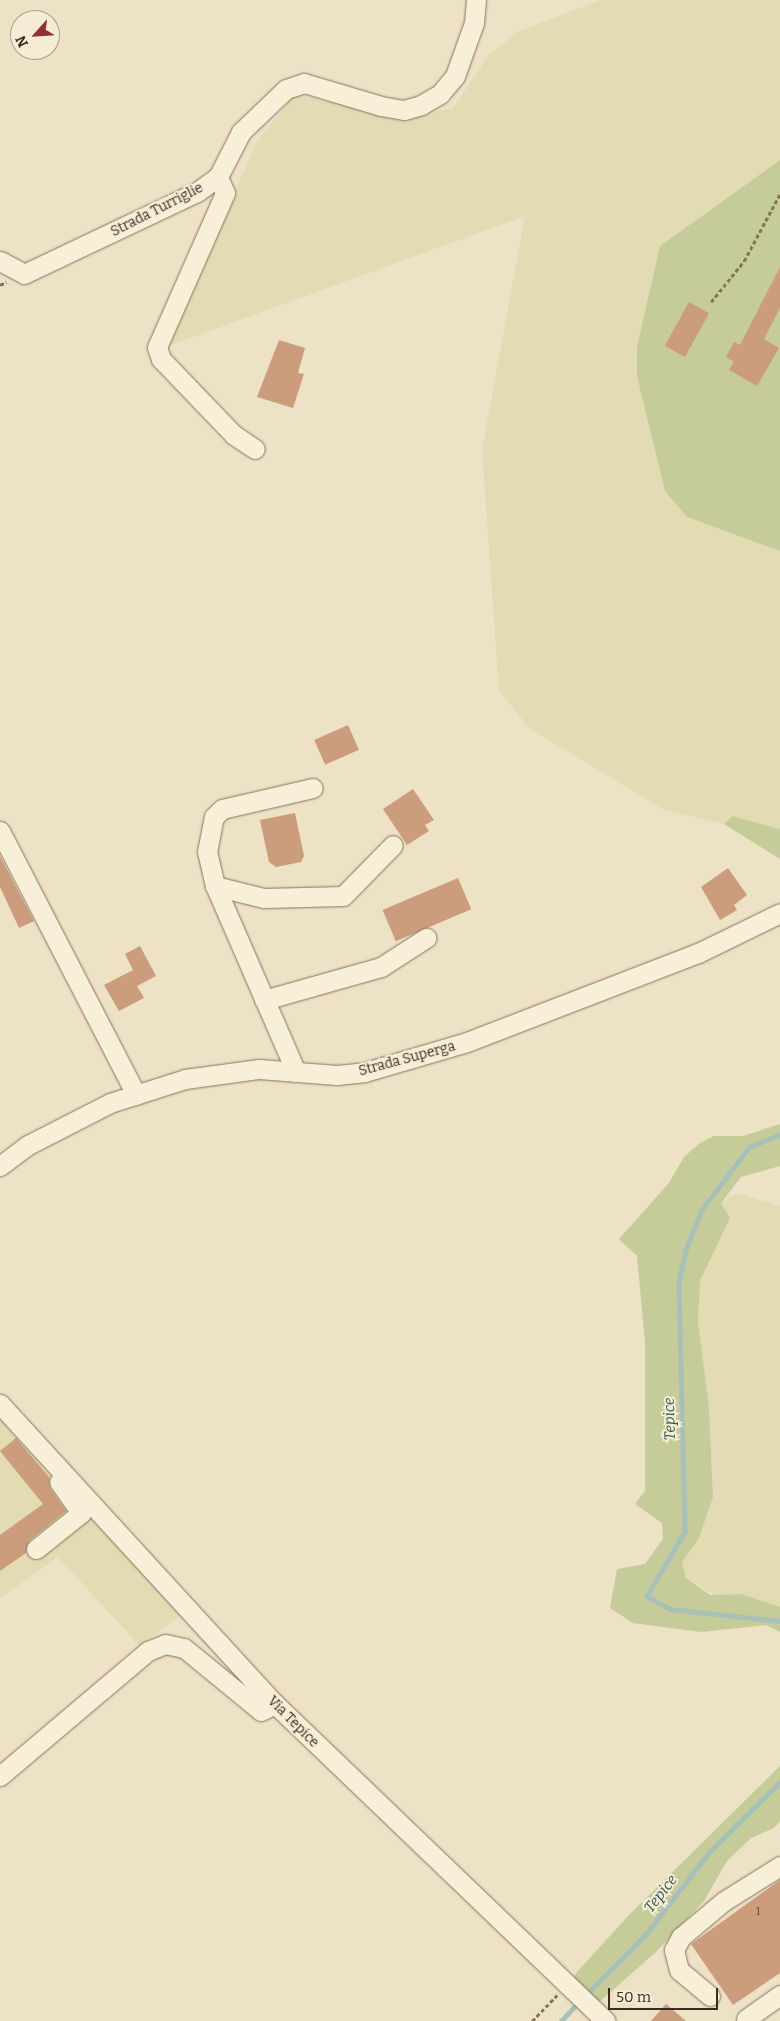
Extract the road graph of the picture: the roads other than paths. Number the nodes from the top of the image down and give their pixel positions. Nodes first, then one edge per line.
1 (476, 0) edge
2 (218, 177) junction
3 (0, 261) edge
4 (255, 448) dead end
5 (313, 788) dead end
6 (0, 831) edge
7 (393, 845) dead end
8 (215, 886) junction
9 (780, 913) edge
10 (426, 938) dead end
11 (264, 1000) junction
12 (296, 1072) junction
13 (136, 1095) junction
14 (0, 1166) edge
15 (0, 1404) edge
16 (64, 1472) junction
17 (36, 1549) dead end
18 (275, 1704) junction
19 (0, 1776) edge
20 (780, 1866) edge
21 (780, 1995) edge
22 (710, 1996) dead end
23 (746, 2019) dead end
24 (606, 2021) edge

1 - 2 street, Strada Turriglie
2 - 3 street, Strada Turriglie
2 - 4 street
5 - 8 street
6 - 13 street
7 - 8 street
8 - 11 street
9 - 12 street, Strada Superga
10 - 11 street
11 - 12 street
12 - 13 street, Strada Superga
13 - 14 street, Strada Superga
15 - 16 street, Via Tepice
16 - 17 street
16 - 18 street, Via Tepice
18 - 19 street
18 - 24 street, Via Tepice
20 - 22 street
21 - 23 street

